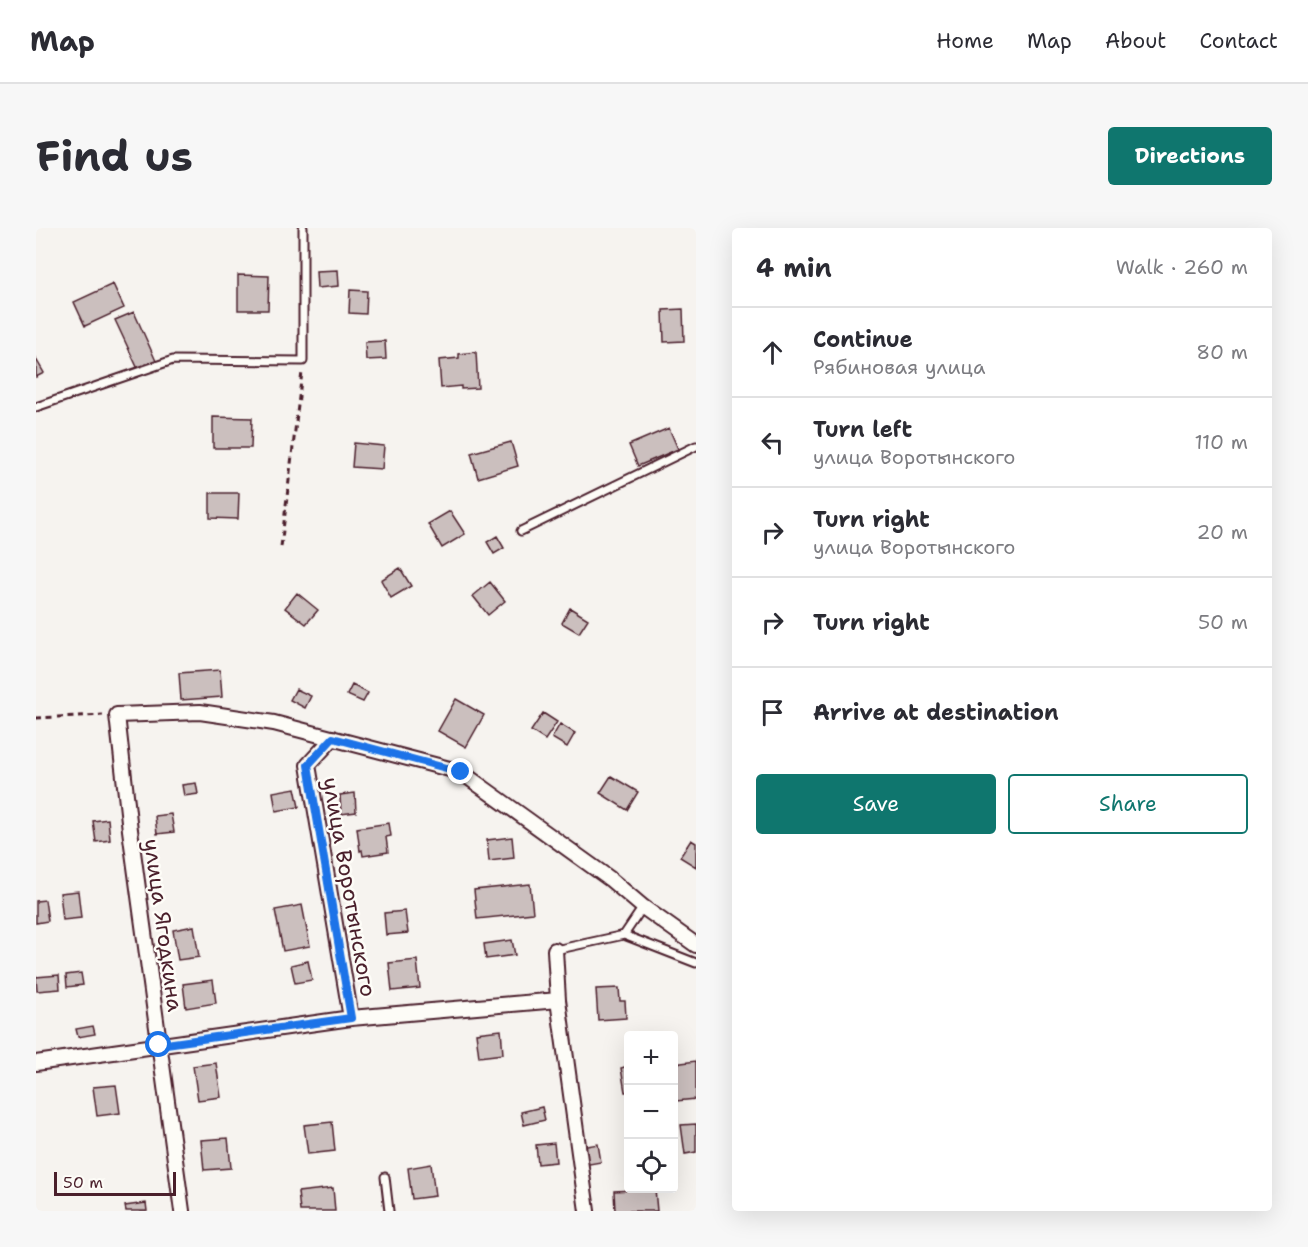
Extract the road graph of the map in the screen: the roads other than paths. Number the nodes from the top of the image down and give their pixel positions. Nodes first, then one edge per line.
1 (303, 228) edge
2 (36, 407) edge
3 (696, 446) edge
4 (521, 531) dead end
5 (333, 738) junction
6 (643, 907) junction
7 (624, 935) junction
8 (696, 945) edge
9 (555, 950) joint
10 (696, 963) edge
11 (558, 1000) junction
12 (351, 1018) junction
13 (159, 1045) junction
14 (36, 1064) edge
15 (385, 1177) dead end
16 (182, 1211) edge
17 (389, 1211) edge
18 (587, 1211) edge

1 - 2 lane
3 - 4 lane
5 - 6 street
5 - 12 street, улица Воротынского
5 - 13 street, улица Ягодкина
6 - 7 lane
6 - 8 street
7 - 9 lane
7 - 10 lane
9 - 11 street
11 - 12 street
11 - 18 street
12 - 13 street
13 - 14 street
13 - 16 street, улица Ягодкина
15 - 17 lane

